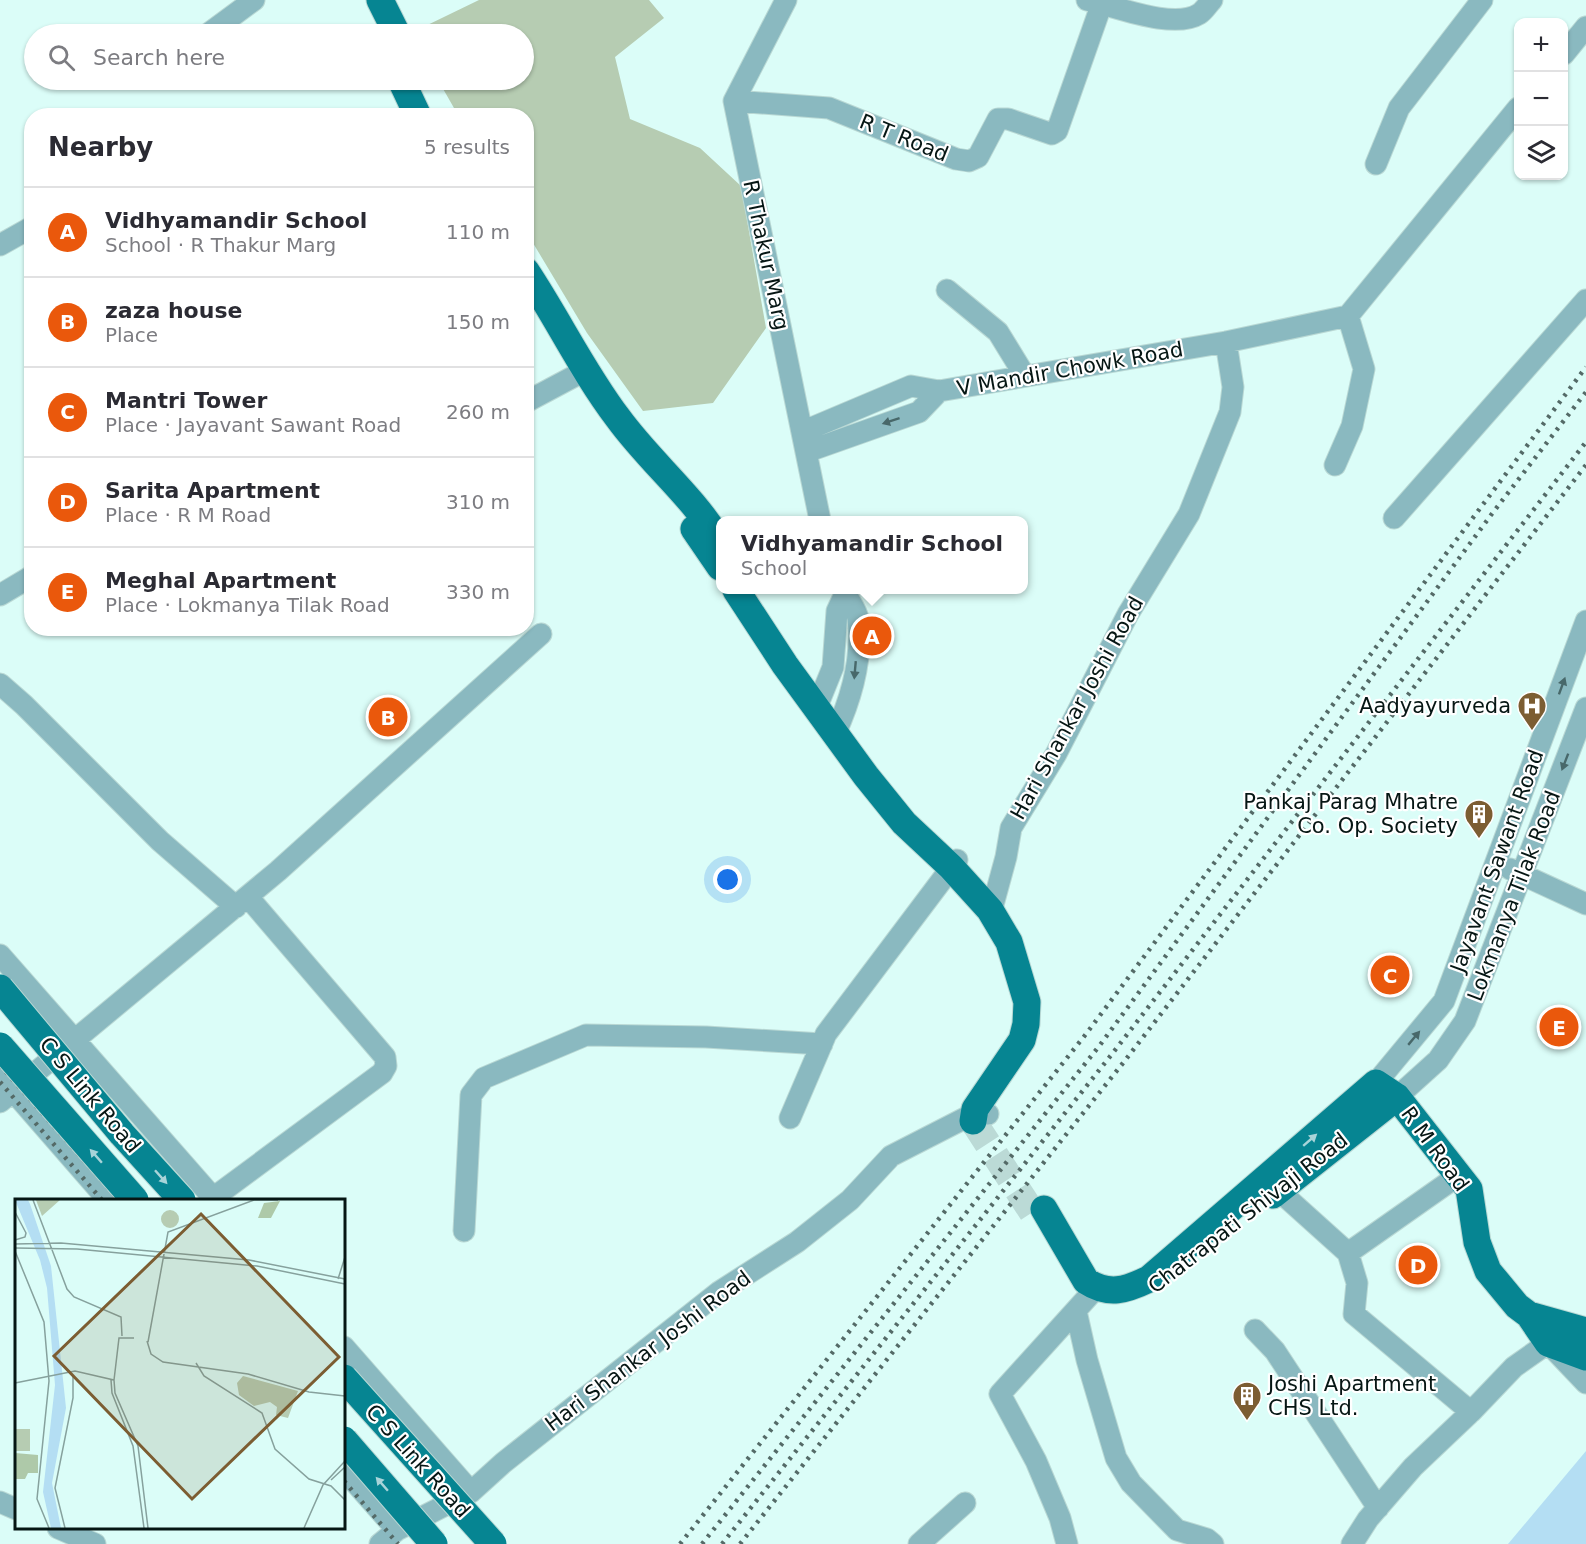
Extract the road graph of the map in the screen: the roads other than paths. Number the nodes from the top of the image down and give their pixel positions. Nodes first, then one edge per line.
1 (254, 0) edge
2 (786, 0) edge
3 (1212, 0) edge
4 (1482, 0) edge
5 (379, 1) edge
6 (1095, 2) edge
7 (222, 24) edge
8 (380, 24) edge
9 (392, 24) edge
10 (1586, 27) edge
11 (1568, 48) edge
12 (406, 90) edge
13 (422, 90) edge
14 (734, 101) junction
15 (414, 108) edge
16 (430, 108) edge
17 (1514, 113) edge
18 (1376, 164) dead end
19 (24, 232) edge
20 (0, 245) edge
21 (534, 287) edge
22 (947, 290) dead end
23 (1586, 300) edge
24 (534, 313) edge
25 (1348, 316) junction
26 (1226, 342) junction
27 (579, 374) junction
28 (1025, 376) junction
29 (534, 398) edge
30 (804, 442) junction
31 (1335, 465) dead end
32 (819, 516) edge
33 (1394, 518) dead end
34 (716, 535) edge
35 (716, 561) edge
36 (24, 581) edge
37 (739, 594) edge
38 (754, 594) edge
39 (844, 594) edge
40 (846, 594) edge
41 (0, 596) edge
42 (1586, 621) edge
43 (541, 634) dead end
44 (0, 684) edge
45 (820, 701) junction
46 (1586, 708) edge
47 (838, 727) junction
48 (954, 863) junction
49 (1496, 864) junction
50 (1522, 874) junction
51 (242, 902) junction
52 (1586, 904) edge
53 (993, 906) junction
54 (0, 955) edge
55 (0, 988) edge
56 (75, 1041) junction
57 (822, 1044) junction
58 (0, 1046) edge
59 (4, 1090) edge
60 (1387, 1090) junction
61 (981, 1117) joint
62 (790, 1118) dead end
63 (1459, 1175) junction
64 (1278, 1190) junction
65 (107, 1199) edge
66 (134, 1199) edge
67 (181, 1199) edge
68 (214, 1199) edge
69 (1039, 1212) tunnel mouth
70 (464, 1231) dead end
71 (1348, 1253) junction
72 (1087, 1299) junction
73 (1529, 1315) junction
74 (1585, 1329) edge
75 (1255, 1330) dead end
76 (1548, 1343) junction
77 (345, 1348) edge
78 (1583, 1371) edge
79 (345, 1379) edge
80 (1471, 1412) junction
81 (345, 1441) edge
82 (345, 1471) edge
83 (471, 1492) junction
84 (0, 1502) edge
85 (965, 1503) dead end
86 (1378, 1508) junction
87 (15, 1509) edge
88 (62, 1529) edge
89 (397, 1530) junction
90 (93, 1543) edge
91 (380, 1544) edge
92 (435, 1544) edge
93 (494, 1544) edge
94 (919, 1544) edge
95 (1067, 1544) edge
96 (1213, 1544) edge
97 (1352, 1544) edge

1 - 7 street
2 - 14 street
3 - 6 street, R T Road
4 - 18 street
5 - 8 main road
5 - 9 main road
6 - 14 street, R T Road
10 - 11 street
12 - 15 main road
13 - 16 main road
14 - 30 street, R Thakur Marg
17 - 25 street
19 - 20 street
21 - 27 main road
22 - 28 street
23 - 33 street
24 - 27 main road
25 - 26 street, V Mandir Chowk Road
25 - 31 street
26 - 28 street, V Mandir Chowk Road
26 - 53 street, Hari Shankar Joshi Road
27 - 29 street
27 - 34 main road
27 - 35 main road
28 - 30 street, V Mandir Chowk Road
30 - 32 street, R Thakur Marg
36 - 41 street
37 - 45 main road
38 - 45 main road
39 - 45 street
40 -> 47 street
49 -> 42 street, Jayavant Sawant Road
43 - 51 street
44 - 51 street
45 - 47 main road
46 -> 50 street, Lokmanya Tilak Road
47 - 48 main road
48 - 53 main road
48 - 57 street
49 - 50 street
60 -> 49 street, Jayavant Sawant Road
50 - 52 street
50 - 60 street, Lokmanya Tilak Road
51 - 56 street
51 - 68 street
53 - 61 main road
54 - 56 street
55 -> 67 main road, C S Link Road, bridge
56 - 59 street
56 - 68 street
57 - 62 street
57 - 70 street
66 -> 58 main road, C S Link Road, bridge
59 - 65 street
60 - 63 main road, R M Road
60 - 64 main road, Chatrapati Shivaji Road
72 -> 60 main road, Chatrapati Shivaji Road
61 - 83 street, Hari Shankar Joshi Road
63 - 71 street
63 - 73 main road, R M Road
64 - 71 street
64 - 72 main road, Chatrapati Shivaji Road
69 - 72 main road
71 - 80 street
72 - 95 street
72 - 96 street
73 - 74 main road, R M Road
73 - 76 main road, R M Road
75 - 86 street
76 - 78 main road
76 - 80 street
77 - 83 street
79 - 93 main road, C S Link Road, bridge
80 - 86 street
92 -> 81 main road, C S Link Road, bridge
82 - 89 street
83 - 89 street, Hari Shankar Joshi Road
84 - 87 street
85 - 94 street
86 - 97 street
88 - 90 street
89 - 91 street, Hari Shankar Joshi Road

